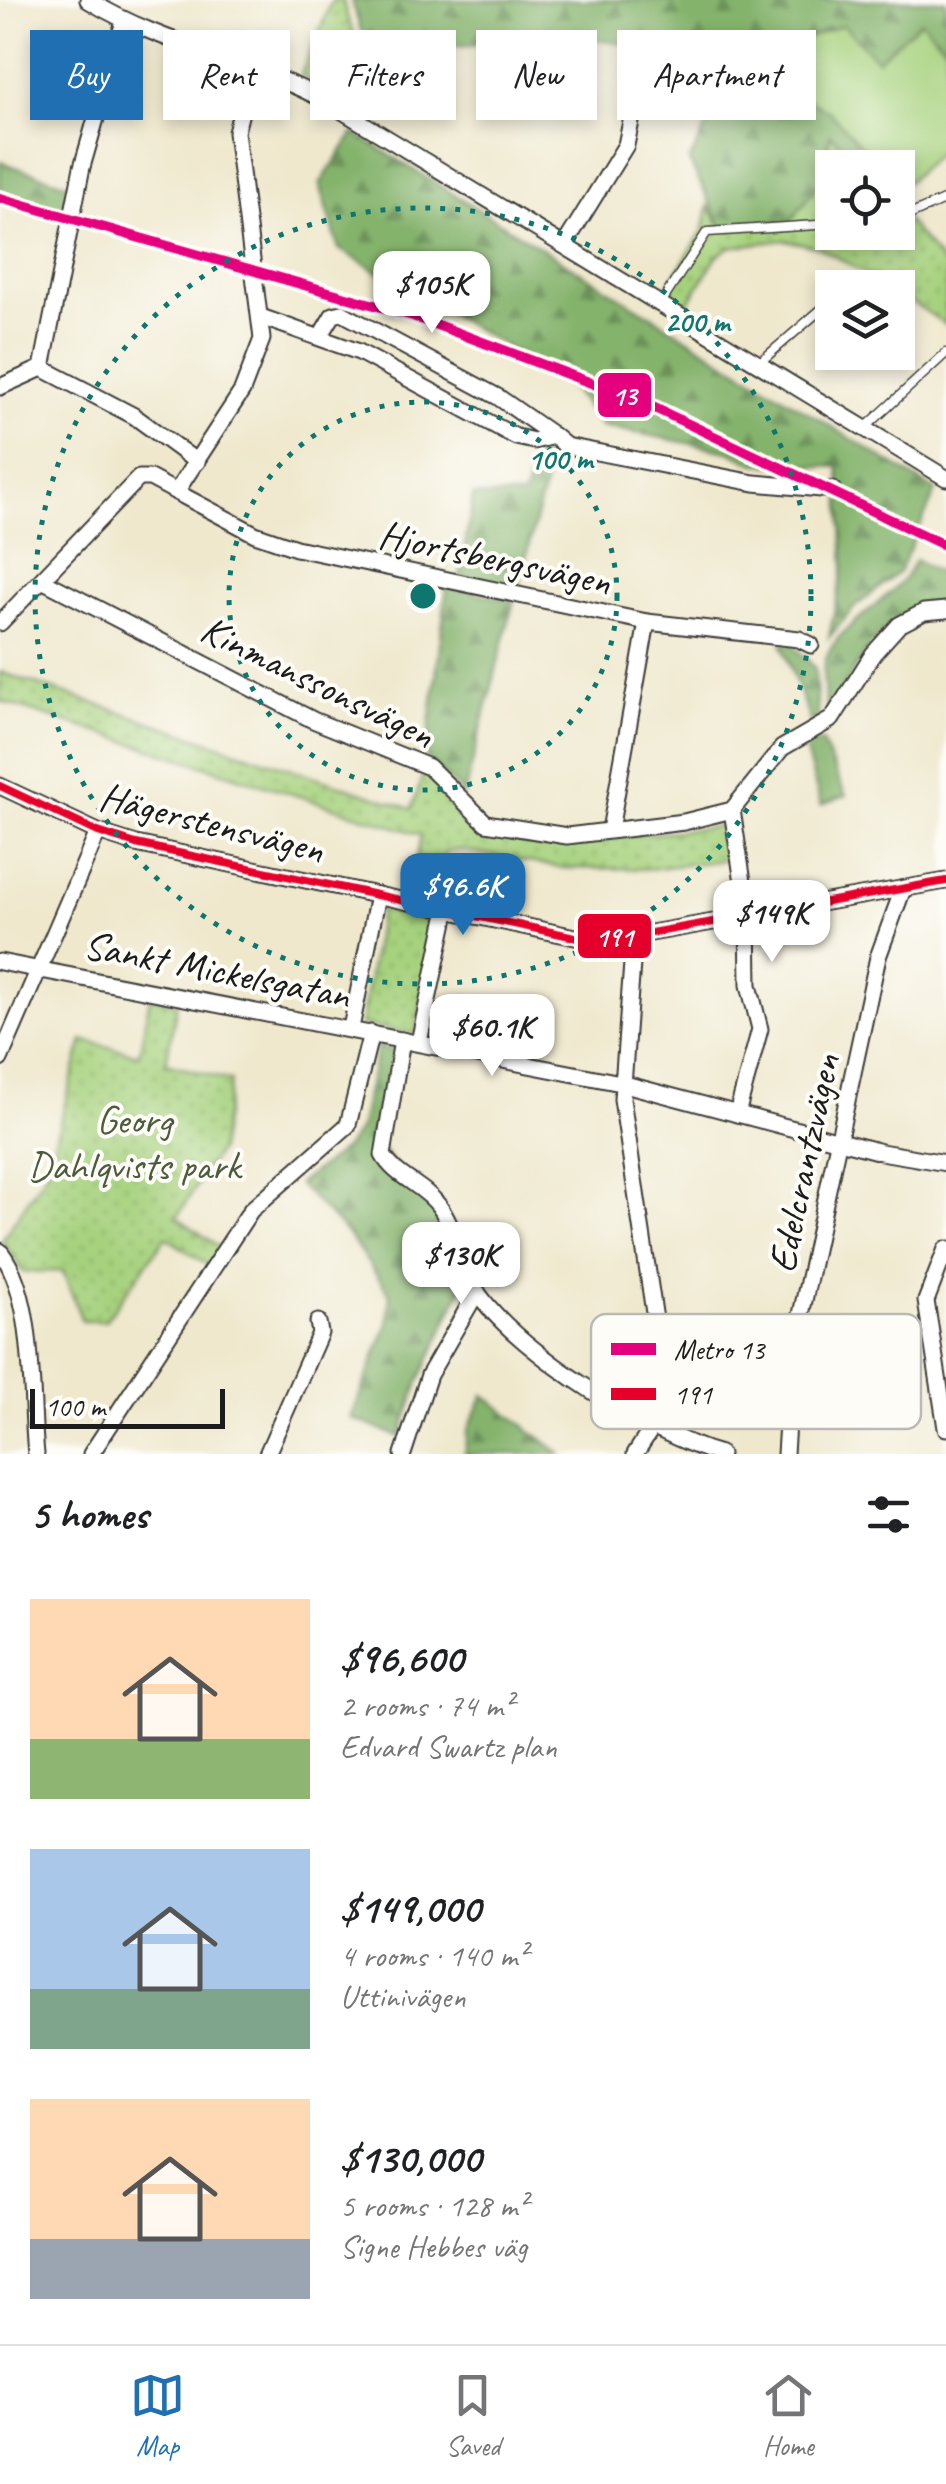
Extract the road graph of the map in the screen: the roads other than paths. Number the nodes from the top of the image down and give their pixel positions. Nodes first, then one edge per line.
1 (88, 0) edge
2 (124, 22) junction
3 (163, 36) edge
4 (290, 85) edge
5 (239, 120) edge
6 (633, 120) edge
7 (946, 199) edge
8 (915, 214) edge
9 (815, 225) edge
10 (566, 244) junction
11 (662, 304) junction
12 (815, 315) edge
13 (261, 317) junction
14 (321, 335) junction
15 (946, 353) edge
16 (759, 363) junction
17 (42, 368) junction
18 (0, 387) edge
19 (865, 428) junction
20 (554, 436) junction
21 (197, 462) junction
22 (946, 478) edge
23 (833, 490) dead end
24 (176, 492) junction
25 (42, 580) junction
26 (946, 610) edge
27 (647, 622) junction
28 (0, 623) edge
29 (812, 645) dead end
30 (0, 786) edge
31 (732, 810) junction
32 (610, 830) junction
33 (98, 832) junction
34 (946, 881) edge
35 (903, 889) junction
36 (378, 896) junction
37 (447, 912) junction
38 (748, 915) junction
39 (634, 936) junction
40 (0, 962) edge
41 (40, 967) junction
42 (351, 1028) junction
43 (371, 1033) junction
44 (402, 1040) junction
45 (419, 1042) junction
46 (0, 1059) edge
47 (622, 1083) junction
48 (738, 1114) junction
49 (841, 1142) junction
50 (946, 1163) edge
51 (946, 1249) edge
52 (0, 1252) edge
53 (478, 1292) junction
54 (656, 1314) edge
55 (802, 1314) edge
56 (318, 1322) dead end
57 (591, 1386) edge
58 (946, 1428) edge
59 (650, 1429) edge
60 (659, 1429) edge
61 (786, 1429) edge
62 (36, 1454) edge
63 (91, 1454) edge
64 (267, 1454) edge
65 (403, 1454) edge
66 (635, 1454) edge
67 (720, 1454) edge
68 (784, 1454) edge

1 - 2 street
2 - 3 street
2 - 17 street
4 - 10 street
5 - 13 street
6 - 10 street
7 - 8 lane
9 - 11 lane
10 - 11 street
11 - 16 street
12 - 16 lane
13 - 14 street
13 - 21 street
14 - 20 street
14 - 20 street
15 - 19 lane
16 - 19 street
17 - 18 street
17 - 21 street
19 - 22 street
20 - 23 street
21 - 24 street
24 - 25 street, Hjortsbergsvägen
24 - 27 street, Hjortsbergsvägen
25 - 28 street
25 - 32 street, Kinmanssonsvägen
26 - 31 street
27 - 29 street, Hjortsbergsvägen
27 - 32 street
30 - 33 street, Hägerstensvägen
31 - 32 street, Kinmanssonsvägen
31 - 38 street
33 - 36 street, Hägerstensvägen
33 - 41 street
34 - 35 street, Hägerstensvägen
35 - 38 street, Hägerstensvägen
35 - 49 street, Edelcrantzvägen
36 - 37 street, Hägerstensvägen
36 - 42 street
37 - 39 street, Hägerstensvägen
37 - 45 street
38 - 39 street, Hägerstensvägen
38 - 48 street
39 - 47 street
40 - 41 street, Sankt Mickelsgatan
41 - 42 street, Sankt Mickelsgatan
41 - 46 street
42 - 43 street, Sankt Mickelsgatan
43 - 44 street, Sankt Mickelsgatan
43 - 63 street
44 - 45 street, Sankt Mickelsgatan
44 - 53 street
45 - 47 street, Sankt Mickelsgatan
47 - 48 street, Sankt Mickelsgatan
47 - 54 street
48 - 49 street, Sankt Mickelsgatan
49 - 50 street, Sankt Mickelsgatan
49 - 55 street, Edelcrantzvägen
51 - 58 street
52 - 62 street
53 - 57 street
53 - 65 street
56 - 64 street
59 - 66 street
60 - 67 street
61 - 68 street, Edelcrantzvägen

